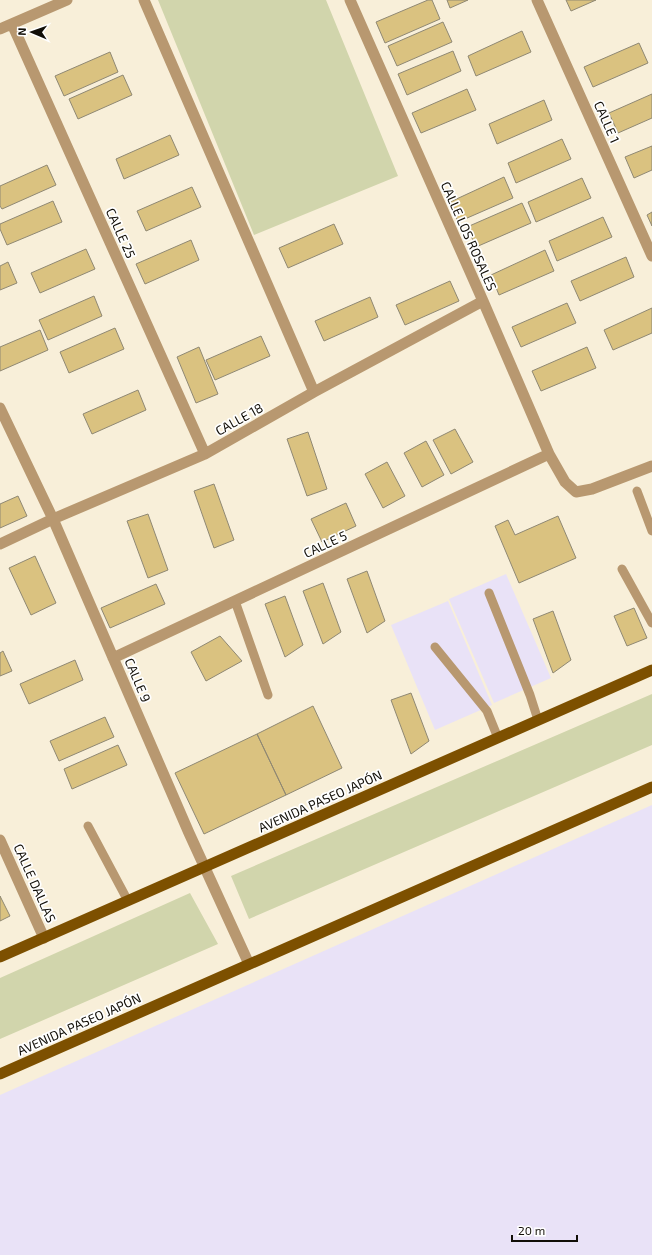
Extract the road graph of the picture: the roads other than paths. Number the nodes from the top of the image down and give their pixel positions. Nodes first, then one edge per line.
1 (67, 0) edge
2 (144, 0) edge
3 (350, 0) edge
4 (537, 0) edge
5 (12, 24) junction
6 (0, 29) edge
7 (652, 256) edge
8 (483, 301) junction
9 (314, 392) junction
10 (0, 408) edge
11 (205, 454) junction
12 (548, 454) junction
13 (652, 466) edge
14 (637, 491) dead end
15 (53, 519) junction
16 (652, 530) edge
17 (0, 544) edge
18 (622, 569) dead end
19 (489, 593) dead end
20 (235, 601) junction
21 (649, 609) edge
22 (652, 623) edge
23 (435, 647) dead end
24 (113, 658) junction
25 (652, 670) edge
26 (268, 696) dead end
27 (538, 720) junction
28 (498, 738) junction
29 (652, 787) edge
30 (88, 826) dead end
31 (0, 840) edge
32 (205, 867) junction
33 (128, 901) junction
34 (44, 938) junction
35 (0, 957) edge
36 (249, 964) junction
37 (0, 1074) edge

1 - 5 street
2 - 9 street
3 - 8 street, CALLE LOS ROSALES
4 - 7 street, CALLE 1
5 - 6 street
5 - 11 street, CALLE 25
8 - 9 street, CALLE 18
8 - 12 street, CALLE LOS ROSALES
9 - 11 street, CALLE 18
10 - 15 street, CALLE 9
11 - 15 street, CALLE 18
12 - 13 street, CALLE LOS ROSALES
12 - 20 street, CALLE 5
14 - 16 lane
15 - 17 street, CALLE 18
15 - 24 street, CALLE 9
18 - 21 lane
19 - 27 lane
20 - 24 street, CALLE 5
20 - 26 lane
21 - 22 lane
23 - 28 lane
24 - 32 street, CALLE 9
25 - 27 main road, AVENIDA PASEO JAPÓN
27 - 28 main road, AVENIDA PASEO JAPÓN
28 - 32 main road, AVENIDA PASEO JAPÓN
29 - 36 main road, AVENIDA PASEO JAPÓN
30 - 33 lane
31 - 34 street, CALLE DALLAS
32 - 33 main road, AVENIDA PASEO JAPÓN
32 - 36 street, CALLE 9
33 - 34 main road, AVENIDA PASEO JAPÓN
34 - 35 main road, AVENIDA PASEO JAPÓN
36 - 37 main road, AVENIDA PASEO JAPÓN

